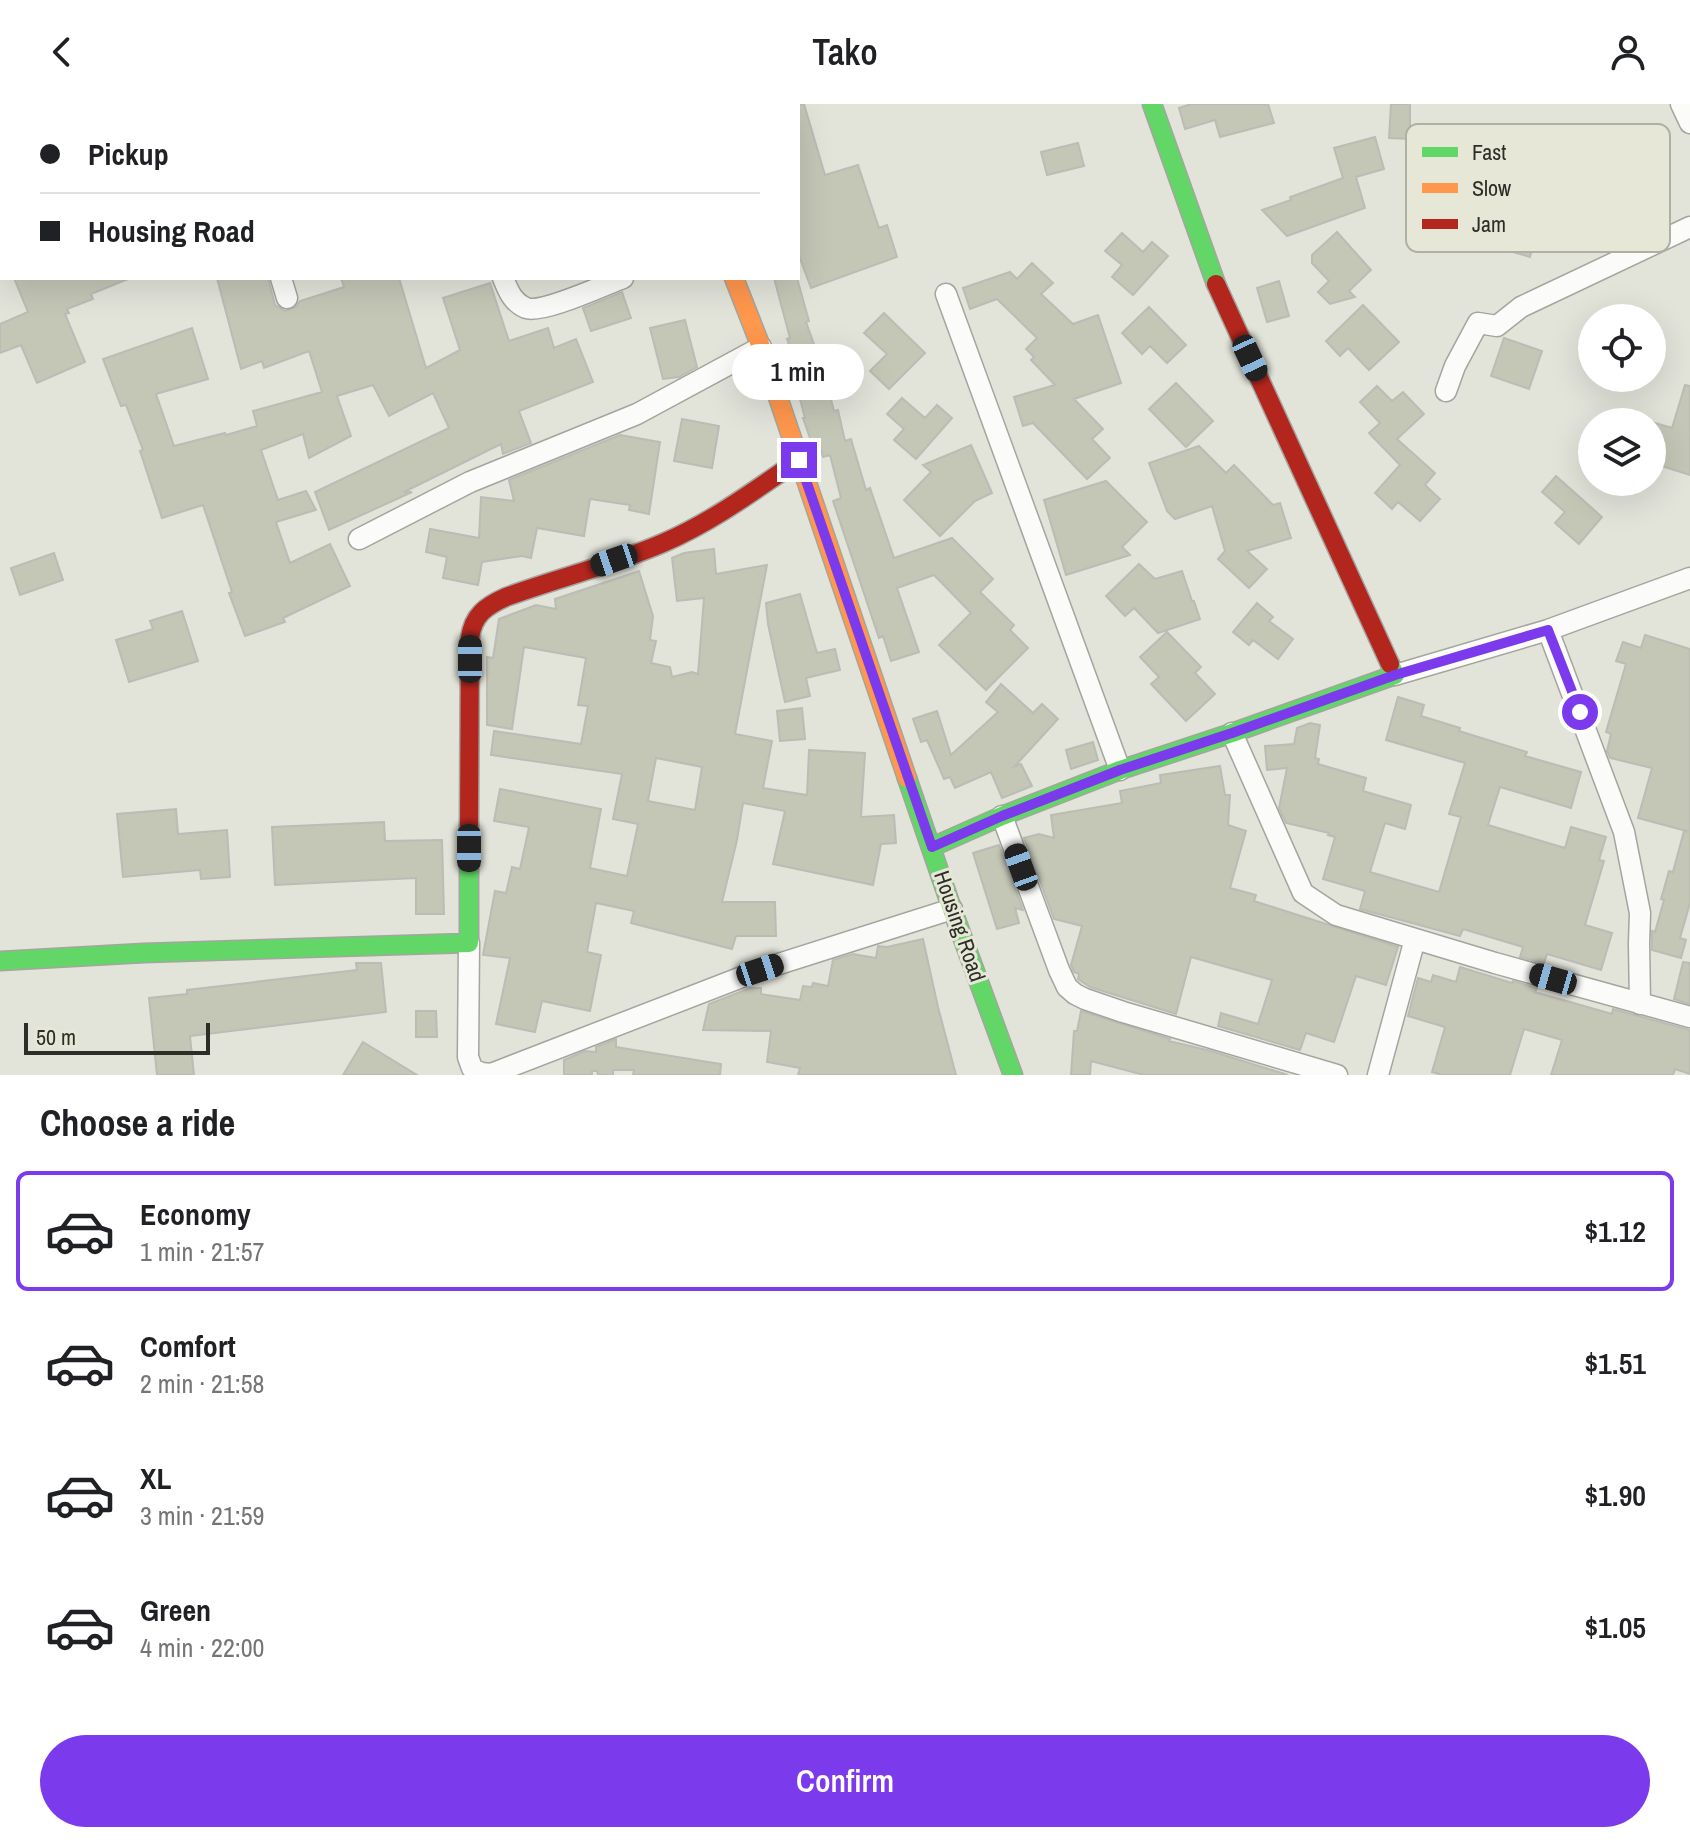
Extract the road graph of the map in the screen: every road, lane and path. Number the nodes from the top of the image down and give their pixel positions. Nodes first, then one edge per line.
1 (1152, 104) edge
2 (1681, 104) edge
3 (1690, 123) edge
4 (1690, 227) edge
5 (1670, 236) edge
6 (1637, 252) edge
7 (504, 280) edge
8 (618, 280) edge
9 (735, 280) edge
10 (946, 294) dead end
11 (761, 347) junction
12 (1446, 391) dead end
13 (799, 460) junction
14 (359, 539) dead end
15 (1690, 578) edge
16 (1548, 630) junction
17 (1395, 675) junction
18 (1232, 733) junction
19 (1120, 770) junction
20 (1002, 816) junction
21 (932, 847) junction
22 (952, 909) junction
23 (1415, 939) junction
24 (469, 943) junction
25 (0, 961) edge
26 (1640, 1004) junction
27 (1690, 1017) edge
28 (1013, 1075) edge
29 (1337, 1075) edge
30 (1378, 1075) edge

1 - 17 street
2 - 3 street
4 - 5 street
6 - 12 street
7 - 8 street
9 - 11 street, Housing Road
10 - 19 street
11 - 13 street, Housing Road
11 - 14 street
13 - 21 street, Housing Road
13 - 24 street
15 - 16 street
16 - 17 street
16 - 26 street
17 - 18 street
18 - 19 street
18 - 23 street
19 - 20 street
20 - 21 street
20 - 29 street
21 - 22 street, Housing Road
22 - 24 street
22 - 28 street, Housing Road
23 - 26 street
23 - 30 street
24 - 25 street
26 - 27 street

